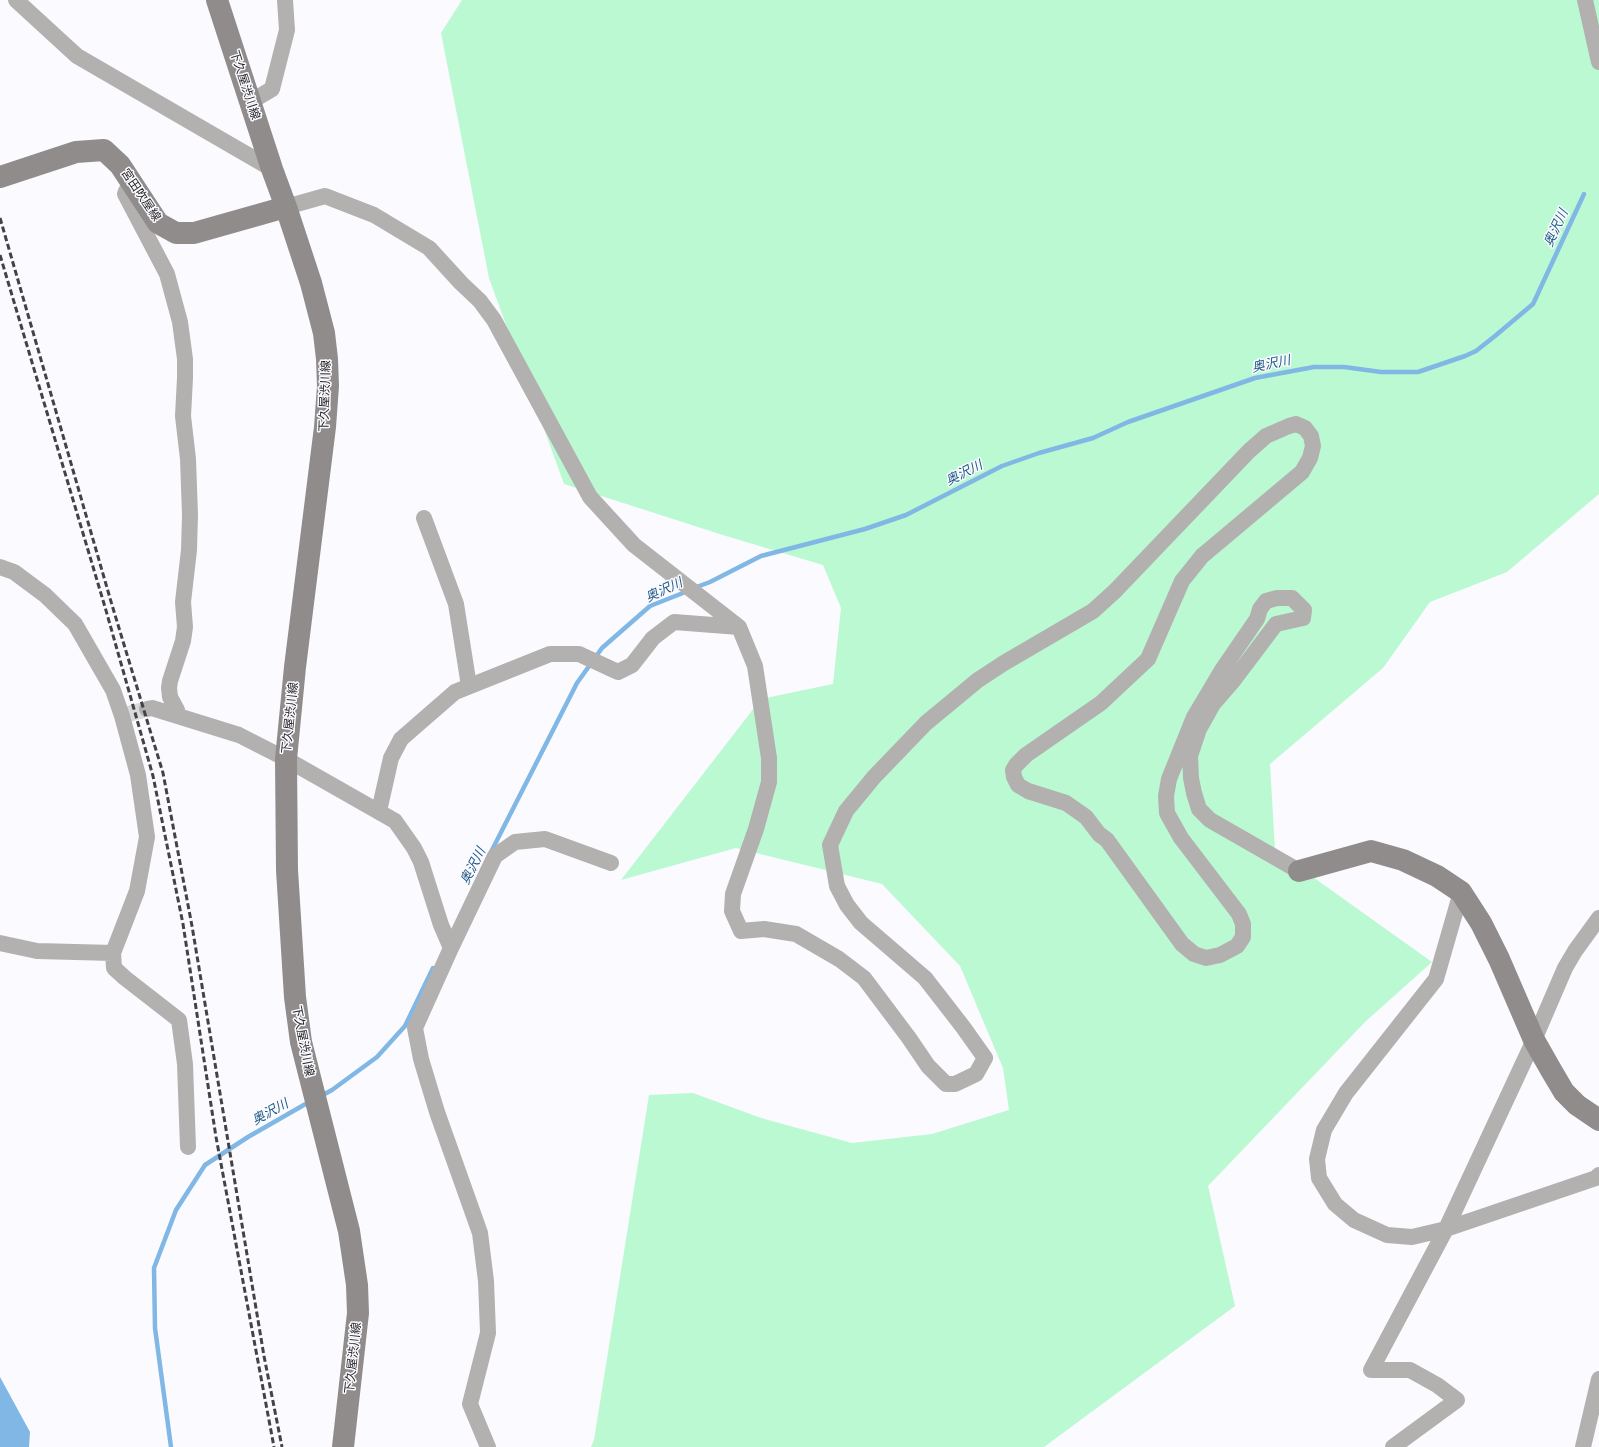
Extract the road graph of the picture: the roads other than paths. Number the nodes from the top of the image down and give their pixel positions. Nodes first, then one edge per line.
1 (16, 0) edge
2 (217, 0) edge
3 (285, 0) edge
4 (1585, 0) edge
5 (1599, 62) edge
6 (250, 102) junction
7 (272, 169) junction
8 (0, 177) edge
9 (134, 187) junction
10 (286, 207) junction
11 (424, 518) dead end
12 (0, 567) edge
13 (739, 627) junction
14 (469, 686) junction
15 (147, 709) tunnel mouth
16 (176, 715) junction
17 (286, 759) junction
18 (379, 811) junction
19 (611, 863) dead end
20 (1299, 871) joint
21 (1462, 892) junction
22 (1599, 918) edge
23 (0, 943) edge
24 (451, 948) junction
25 (113, 953) junction
26 (1534, 1040) junction
27 (1599, 1120) edge
28 (188, 1147) dead end
29 (1599, 1176) edge
30 (1446, 1229) junction
31 (1599, 1379) edge
32 (343, 1447) edge
33 (488, 1447) edge
34 (1393, 1447) edge
35 (1583, 1447) edge

1 - 7 street
2 - 6 main road, 下久屋渋川線
3 - 6 street
4 - 5 street
6 - 7 main road, 下久屋渋川線
7 - 10 main road, 下久屋渋川線
8 - 9 main road, 宮田吹屋線
9 - 10 main road, 宮田吹屋線
9 - 16 street
10 - 13 street
10 - 17 main road, 下久屋渋川線
11 - 14 street
12 - 25 street
13 - 14 street
13 - 20 street
14 - 18 street
15 - 16 street
16 - 17 street
17 - 18 street
17 - 32 main road, 下久屋渋川線
18 - 24 street
19 - 24 street
20 - 21 main road
21 - 26 main road
21 - 30 street
22 - 26 street
23 - 25 street
24 - 33 street
25 - 28 street
26 - 27 main road
26 - 30 street
29 - 30 street
30 - 34 street
31 - 35 street

